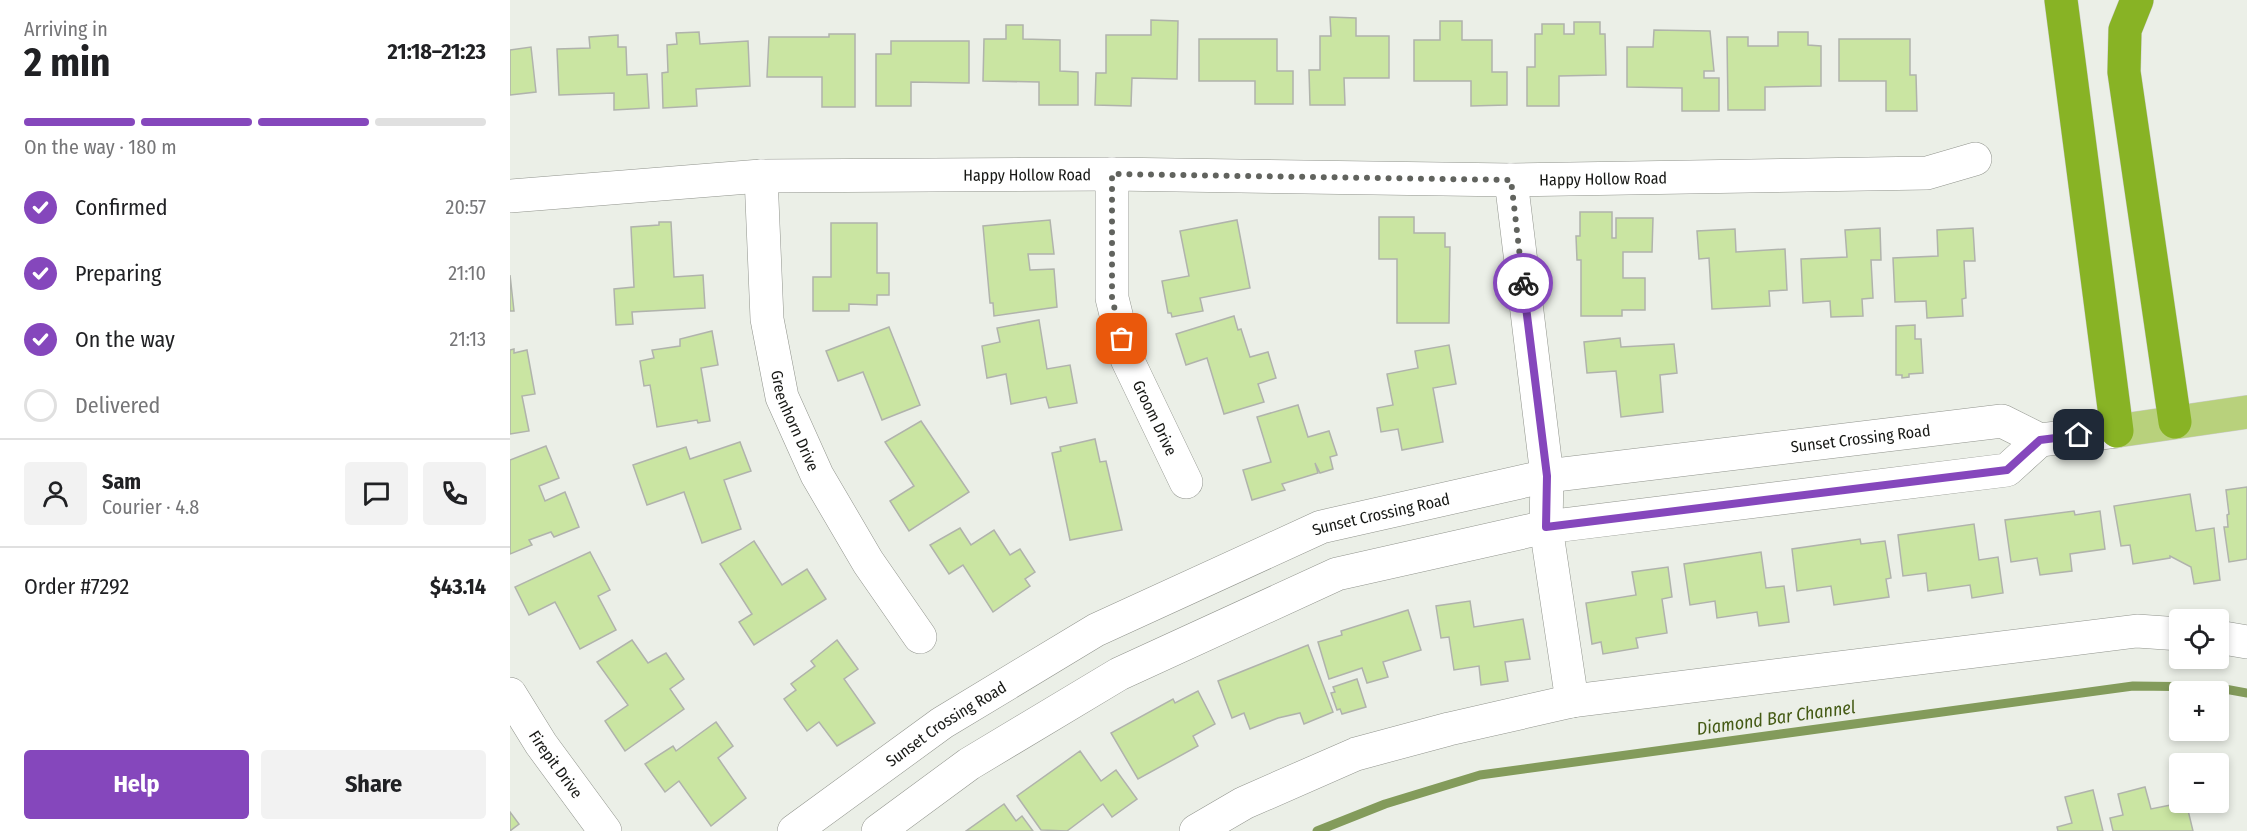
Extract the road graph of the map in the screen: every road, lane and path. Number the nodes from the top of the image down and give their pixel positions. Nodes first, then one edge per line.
1 (2061, 0) edge
2 (2136, 0) edge
3 (1975, 159) dead end
4 (1112, 174) junction
5 (761, 176) junction
6 (1511, 180) junction
7 (510, 196) edge
8 (2247, 412) edge
9 (2175, 422) junction
10 (2117, 431) junction
11 (2040, 440) junction
12 (1547, 476) junction
13 (1186, 482) dead end
14 (1546, 527) junction
15 (2169, 633) edge
16 (920, 636) dead end
17 (2229, 639) edge
18 (2247, 642) edge
19 (510, 694) edge
20 (1572, 701) junction
21 (605, 831) edge
22 (794, 831) edge
23 (878, 831) edge
24 (1196, 831) edge

1 - 10 highway
2 - 9 highway
3 - 6 street, Happy Hollow Road
4 - 5 street, Happy Hollow Road
4 - 6 street, Happy Hollow Road
4 - 13 street, Groom Drive
5 - 7 street, Happy Hollow Road
5 - 16 street, Greenhorn Drive
6 - 12 street
8 - 9 main road
9 - 10 main road
10 - 11 street
11 - 12 street, Sunset Crossing Road
11 - 14 street
12 - 14 street
12 - 22 street, Sunset Crossing Road
14 - 20 street
14 - 23 street
15 - 20 street
17 - 18 street
19 - 21 street, Firepit Drive
20 - 24 street

